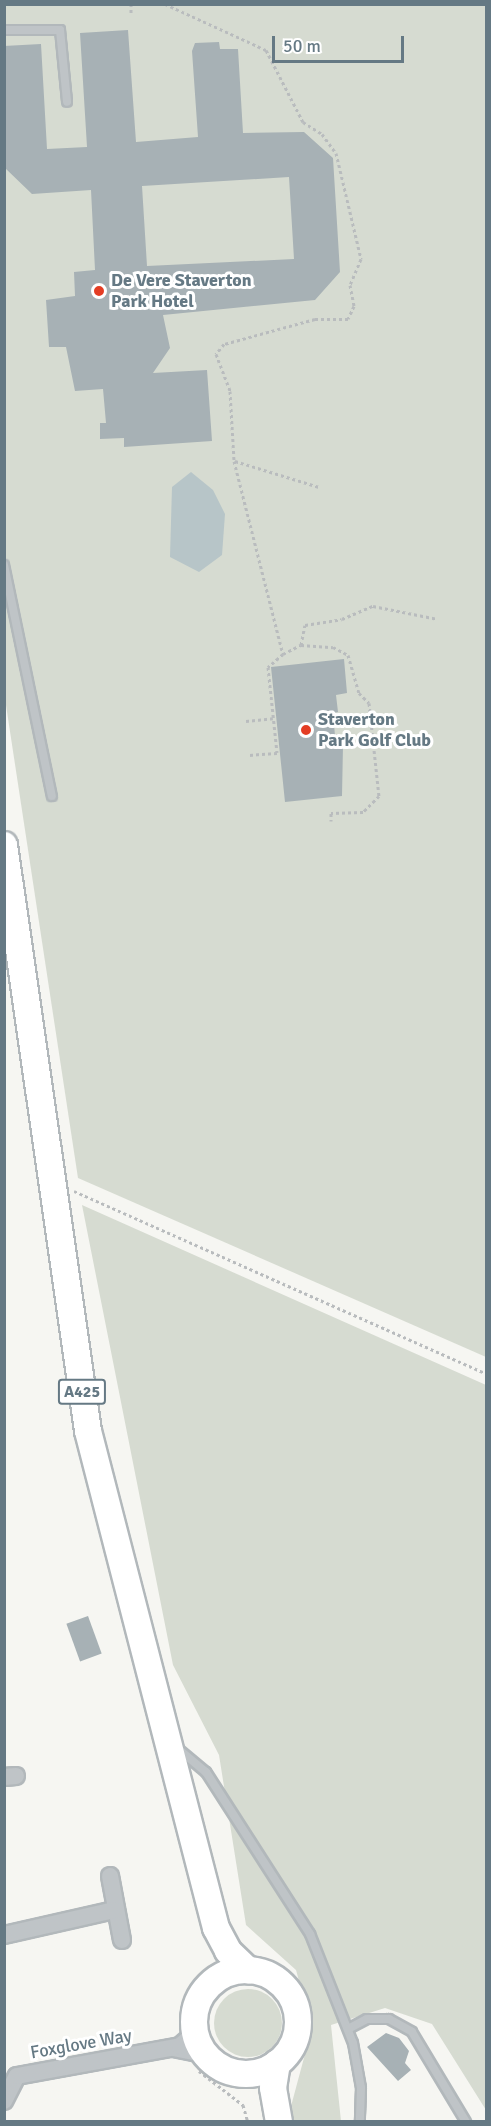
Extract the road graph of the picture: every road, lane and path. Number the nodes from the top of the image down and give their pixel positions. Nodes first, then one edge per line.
1 (131, 4) edge
2 (165, 4) edge
3 (131, 13) dead end
4 (4, 30) edge
5 (67, 102) dead end
6 (234, 461) junction
7 (319, 487) dead end
8 (4, 565) edge
9 (438, 619) dead end
10 (301, 645) junction
11 (283, 654) junction
12 (273, 718) junction
13 (246, 721) dead end
14 (249, 755) dead end
15 (52, 796) dead end
16 (331, 821) dead end
17 (4, 844) edge
18 (53, 1182) junction
19 (486, 1374) edge
20 (171, 1743) junction
21 (110, 1876) dead end
22 (114, 1910) junction
23 (216, 1928) junction
24 (4, 1935) edge
25 (122, 1940) dead end
26 (248, 1970) junction
27 (214, 1980) junction
28 (348, 2029) junction
29 (199, 2052) junction
30 (277, 2063) junction
31 (245, 2074) junction
32 (9, 2079) edge
33 (4, 2101) edge
34 (277, 2114) edge
35 (248, 2121) edge
36 (360, 2121) edge
37 (466, 2121) edge

1 - 3 path
2 - 6 path
4 - 5 lane
6 - 7 path
6 - 11 path
8 - 15 lane
9 - 10 path
10 - 11 path
10 - 16 path
11 - 12 path
12 - 13 path
12 - 14 path
17 - 18 main road, A425
18 - 19 path
18 - 20 main road, A425
20 - 23 main road, A425
20 - 28 lane
21 - 22 street
22 - 24 street
22 - 25 street
23 - 26 main road, A425
23 - 27 main road, A425
26 - 27 main road
26 - 30 main road
27 - 29 main road
28 - 36 lane
28 - 37 lane
29 - 31 main road
29 - 32 street, Foxglove Way
29 - 35 path
30 - 31 main road
30 - 34 main road
31 - 34 main road
32 - 33 street

